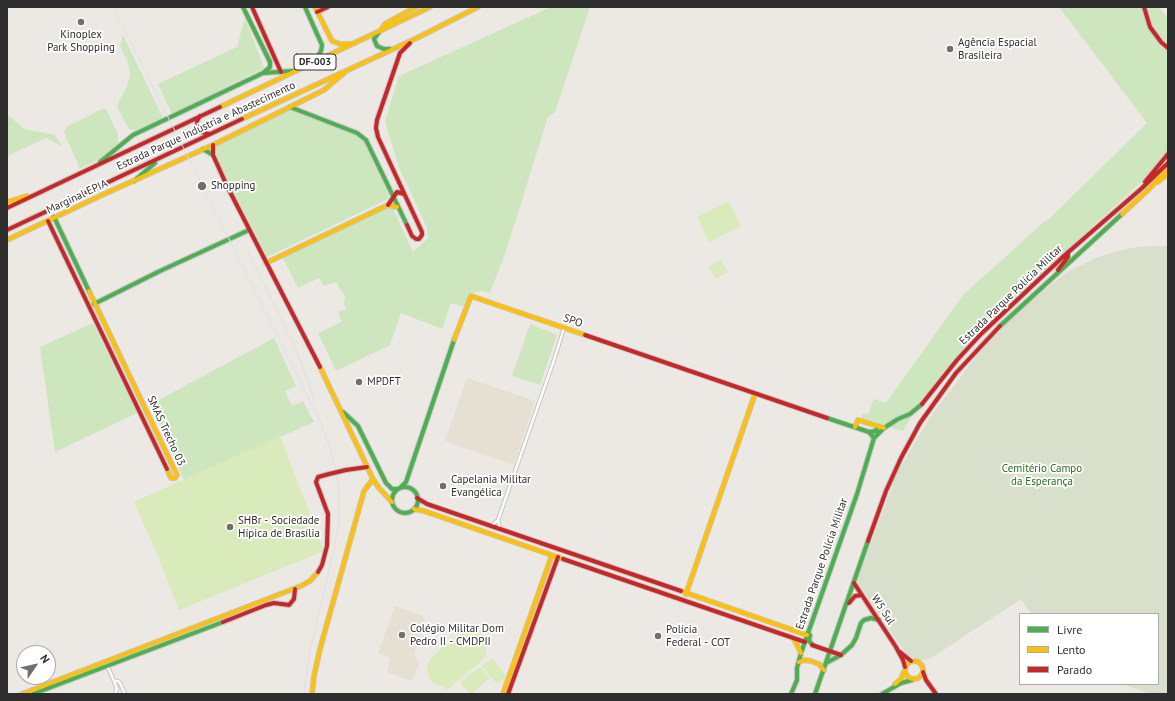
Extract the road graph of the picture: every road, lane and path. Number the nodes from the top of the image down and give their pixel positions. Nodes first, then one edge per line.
1 (243, 7) edge
2 (252, 7) edge
3 (305, 7) edge
4 (315, 7) edge
5 (416, 7) edge
6 (430, 7) edge
7 (478, 7) edge
8 (1144, 7) edge
9 (325, 8) edge
10 (318, 12) junction
11 (322, 23) junction
12 (314, 27) junction
13 (381, 30) junction
14 (417, 38) junction
15 (352, 44) junction
16 (1168, 48) edge
17 (391, 49) junction
18 (273, 54) junction
19 (268, 57) junction
20 (313, 63) junction
21 (346, 70) junction
22 (281, 72) junction
23 (294, 72) junction
24 (263, 73) junction
25 (290, 107) junction
26 (200, 116) junction
27 (209, 134) junction
28 (213, 145) junction
29 (203, 149) junction
30 (1168, 154) edge
31 (213, 155) junction
32 (161, 158) junction
33 (1168, 163) edge
34 (99, 164) junction
35 (1168, 169) edge
36 (1168, 174) edge
37 (134, 181) junction
38 (1149, 189) junction
39 (404, 194) junction
40 (34, 195) junction
41 (392, 197) junction
42 (1127, 200) junction
43 (7, 202) edge
44 (388, 205) junction
45 (397, 207) junction
46 (7, 208) edge
47 (54, 218) junction
48 (48, 221) junction
49 (60, 228) junction
50 (7, 230) edge
51 (249, 230) junction
52 (54, 232) junction
53 (7, 240) edge
54 (1068, 252) junction
55 (266, 263) junction
56 (1045, 285) junction
57 (96, 304) junction
58 (90, 307) junction
59 (564, 328) junction
60 (981, 334) junction
61 (117, 348) junction
62 (979, 348) junction
63 (111, 351) junction
64 (957, 360) junction
65 (956, 373) junction
66 (755, 394) junction
67 (342, 411) junction
68 (878, 426) junction
69 (855, 427) junction
70 (884, 428) junction
71 (361, 431) junction
72 (869, 432) junction
73 (352, 436) junction
74 (874, 438) junction
75 (367, 467) junction
76 (373, 478) junction
77 (406, 482) junction
78 (408, 487) junction
79 (399, 488) junction
80 (417, 498) junction
81 (392, 502) junction
82 (414, 509) junction
83 (468, 518) junction
84 (498, 520) junction
85 (465, 526) junction
86 (491, 526) junction
87 (500, 529) junction
88 (550, 546) junction
89 (547, 553) junction
90 (552, 555) junction
91 (558, 557) junction
92 (588, 560) junction
93 (586, 566) junction
94 (550, 577) junction
95 (544, 578) junction
96 (652, 582) junction
97 (854, 583) junction
98 (824, 587) junction
99 (295, 589) junction
100 (648, 589) junction
101 (287, 592) junction
102 (281, 594) junction
103 (686, 594) junction
104 (862, 595) junction
105 (294, 596) junction
106 (707, 601) junction
107 (282, 604) junction
108 (846, 605) junction
109 (536, 608) junction
110 (705, 608) junction
111 (735, 610) junction
112 (733, 618) junction
113 (878, 620) junction
114 (807, 635) junction
115 (794, 639) junction
116 (805, 642) junction
117 (813, 645) junction
118 (896, 647) junction
119 (830, 652) junction
120 (801, 653) junction
121 (841, 655) junction
122 (911, 661) junction
123 (799, 662) junction
124 (826, 663) junction
125 (107, 665) junction
126 (824, 670) junction
127 (904, 670) junction
128 (923, 672) junction
129 (914, 679) junction
130 (114, 681) junction
131 (509, 683) junction
132 (931, 688) junction
133 (45, 689) junction
134 (885, 693) edge
135 (22, 694) edge
136 (33, 694) edge
137 (47, 694) edge
138 (110, 694) edge
139 (115, 694) edge
140 (125, 694) edge
141 (312, 694) edge
142 (503, 694) edge
143 (508, 694) edge
144 (791, 694) edge
145 (815, 694) edge
146 (936, 694) edge

1 - 19 main road
2 - 18 main road
3 - 12 main road
4 - 10 main road
5 - 13 main road
6 - 13 main road, Estrada Parque Indústria e Abastecimento / DF-003
7 - 14 main road, Estrada Parque Indústria e Abastecimento / DF-003
8 - 16 main road
9 - 10 main road
10 - 11 main road
11 - 12 main road
11 - 15 main road
12 - 20 main road
13 - 15 main road, Estrada Parque Indústria e Abastecimento / DF-003
13 - 17 main road
14 - 17 main road, Estrada Parque Indústria e Abastecimento / DF-003
14 - 39 main road
15 - 20 main road, Estrada Parque Indústria e Abastecimento / DF-003
17 - 21 main road, Estrada Parque Indústria e Abastecimento / DF-003
18 - 19 main road
18 - 22 main road
19 - 24 main road
20 - 23 main road, Estrada Parque Indústria e Abastecimento / DF-003
21 - 25 main road, Marginal EPIA
21 - 27 main road, Estrada Parque Indústria e Abastecimento / DF-003
22 - 23 main road
22 - 24 main road
23 - 26 main road, Estrada Parque Indústria e Abastecimento / DF-003
24 - 34 main road
25 - 28 main road, Marginal EPIA
25 - 41 main road
26 - 27 main road
26 - 34 main road, Estrada Parque Indústria e Abastecimento / DF-003
27 - 32 main road, Estrada Parque Indústria e Abastecimento / DF-003
28 - 29 main road, Marginal EPIA
28 - 31 main road
29 - 31 main road
29 - 37 main road, Marginal EPIA
30 - 42 main road
31 - 51 main road
32 - 37 main road
32 - 50 main road, Estrada Parque Indústria e Abastecimento / DF-003
33 - 42 main road, Estrada Parque Polícia Militar
34 - 40 main road, Estrada Parque Indústria e Abastecimento / DF-003
35 - 38 main road, Estrada Parque Polícia Militar
36 - 38 main road
37 - 47 main road, Marginal EPIA
38 - 56 main road, Estrada Parque Polícia Militar
39 - 41 main road
39 - 45 main road
40 - 43 main road
40 - 46 main road, Estrada Parque Indústria e Abastecimento / DF-003
41 - 44 main road
41 - 45 main road
42 - 54 main road, Estrada Parque Polícia Militar
44 - 45 main road
44 - 55 main road
47 - 48 main road, Marginal EPIA
47 - 49 main road, SMAS Trecho 03
48 - 52 main road, SMAS Trecho 03
48 - 53 main road, Marginal EPIA
49 - 52 main road
49 - 57 main road, SMAS Trecho 03
51 - 55 main road
51 - 57 main road
52 - 58 main road, SMAS Trecho 03
54 - 56 main road
54 - 60 main road, Estrada Parque Polícia Militar
55 - 67 main road
56 - 62 main road, Estrada Parque Polícia Militar
57 - 58 main road
57 - 61 main road, SMAS Trecho 03
58 - 63 main road, SMAS Trecho 03
59 - 66 main road, SPO
59 - 77 main road, SPO
59 - 84 street
60 - 62 main road
60 - 64 main road, Estrada Parque Polícia Militar
61 - 63 main road
61 - 63 main road, SMAS Trecho 03
62 - 65 main road, Estrada Parque Polícia Militar
64 - 65 main road
64 - 70 main road, Estrada Parque Polícia Militar
65 - 97 main road, Estrada Parque Polícia Militar
66 - 69 main road, SPO
66 - 103 main road
67 - 71 main road
67 - 73 main road
68 - 69 main road
68 - 70 main road
68 - 72 main road
69 - 72 main road, SPO
70 - 74 main road, Estrada Parque Polícia Militar
71 - 73 main road
71 - 79 main road
72 - 74 main road
73 - 75 main road
74 - 98 main road, Estrada Parque Polícia Militar
75 - 76 main road
75 - 99 main road, bridge
76 - 81 main road
76 - 141 main road
77 - 78 main road
77 - 79 main road, SPO
78 - 79 main road
78 - 80 main road
79 - 81 main road
80 - 82 main road
80 - 83 main road
81 - 82 main road
82 - 85 main road
83 - 85 main road
83 - 86 main road
84 - 86 street
84 - 87 street
85 - 89 main road
86 - 87 main road
87 - 88 main road
88 - 89 main road
88 - 92 main road
89 - 90 main road
90 - 91 main road
90 - 95 main road
91 - 93 main road
91 - 94 main road
92 - 93 main road
92 - 96 main road
93 - 100 main road
94 - 95 main road
94 - 109 main road
95 - 109 main road
96 - 100 main road
96 - 103 main road
97 - 104 main road, W5 Sul
97 - 108 main road, Estrada Parque Polícia Militar
98 - 114 main road, Estrada Parque Polícia Militar
98 - 117 main road
99 - 101 main road
99 - 105 main road
100 - 110 main road
101 - 102 main road
101 - 105 main road
102 - 107 main road
102 - 135 main road
103 - 106 main road
104 - 108 main road
104 - 113 main road, W5 Sul
105 - 107 main road
106 - 110 main road
106 - 111 main road
107 - 125 main road
108 - 119 main road, Estrada Parque Polícia Militar
109 - 131 main road
110 - 112 main road
111 - 112 main road
111 - 114 main road
112 - 115 main road
113 - 118 main road, W5 Sul
113 - 121 main road
114 - 116 main road, Estrada Parque Polícia Militar
115 - 116 main road
115 - 120 main road
116 - 117 main road
116 - 120 main road, Estrada Parque Polícia Militar
117 - 119 main road
118 - 122 main road, W5 Sul
118 - 127 main road, W5 Sul
119 - 121 main road
119 - 124 main road, Estrada Parque Polícia Militar
120 - 123 main road, Estrada Parque Polícia Militar
121 - 124 main road
122 - 127 main road
122 - 128 main road
123 - 126 main road
123 - 144 main road, Estrada Parque Polícia Militar
124 - 126 main road, Estrada Parque Polícia Militar
125 - 130 street
125 - 133 main road
126 - 145 main road, Estrada Parque Polícia Militar
127 - 129 main road
127 - 134 main road
128 - 129 main road
128 - 132 main road
129 - 132 main road
129 - 134 main road
130 - 139 street
130 - 140 street
131 - 142 main road
131 - 143 main road
132 - 146 main road
133 - 136 main road
133 - 137 street
138 - 139 street

